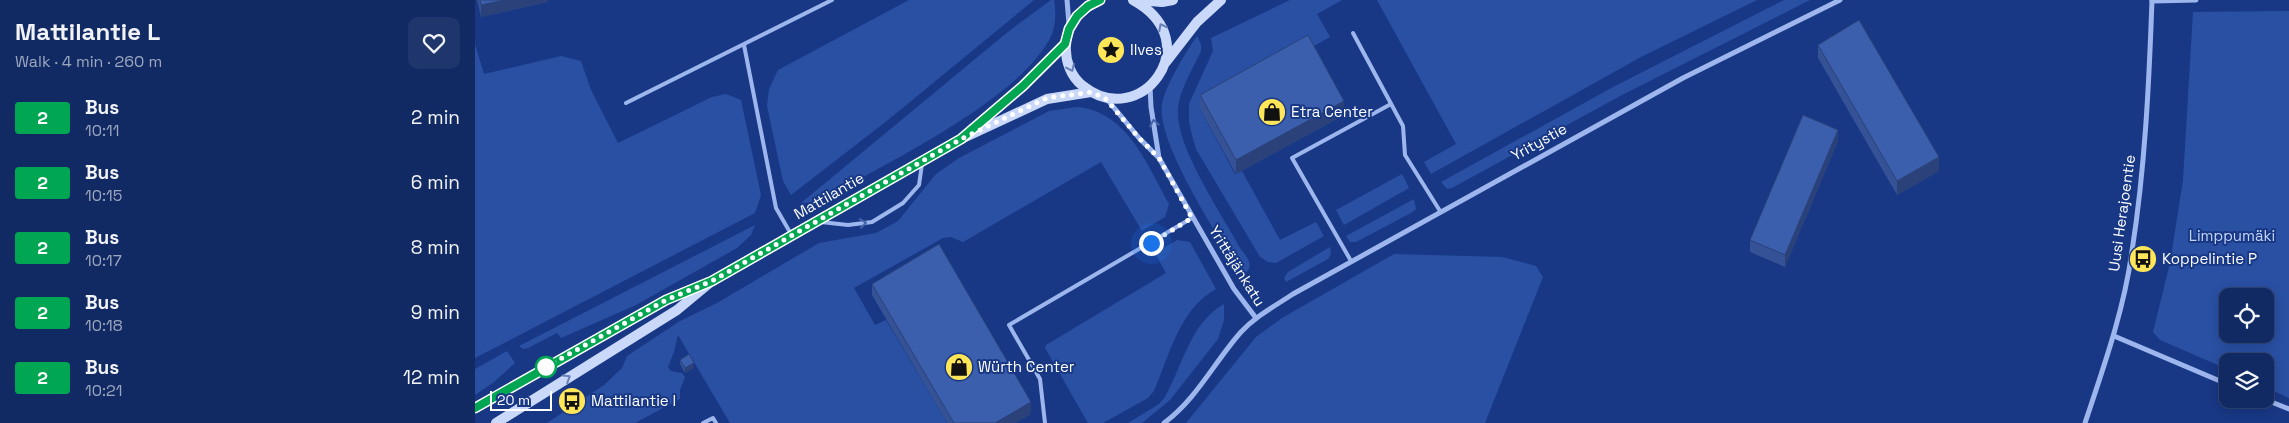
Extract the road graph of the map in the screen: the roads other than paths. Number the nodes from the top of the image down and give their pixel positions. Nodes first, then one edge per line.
1 (832, 0) edge
2 (1067, 0) edge
3 (1100, 0) edge
4 (1134, 0) edge
5 (1173, 0) edge
6 (1221, 0) edge
7 (1840, 0) edge
8 (2196, 0) edge
9 (2152, 1) edge
10 (1069, 29) junction
11 (1353, 33) dead end
12 (1065, 44) junction
13 (744, 45) junction
14 (1165, 63) junction
15 (1150, 87) junction
16 (1091, 92) junction
17 (1105, 98) junction
18 (626, 103) dead end
19 (1391, 104) junction
20 (961, 139) junction
21 (1159, 158) junction
22 (923, 160) junction
23 (1440, 211) junction
24 (1192, 218) junction
25 (814, 221) junction
26 (791, 234) junction
27 (1351, 261) junction
28 (712, 281) junction
29 (1255, 318) junction
30 (2114, 336) junction
31 (2219, 381) edge
32 (2274, 403) edge
33 (475, 408) edge
34 (2289, 409) edge
35 (497, 423) edge
36 (703, 423) edge
37 (716, 423) edge
38 (1045, 423) edge
39 (1164, 423) edge
40 (2085, 423) edge

1 - 13 lane
2 - 10 street
3 - 10 street
4 - 5 street
14 -> 4 street
6 - 14 street
7 - 23 street, Yritystie
8 - 9 street
9 - 30 street, Uusi Herajoentie
10 - 12 street
11 - 19 lane
12 -> 16 street
12 - 20 street, Mattilantie
13 - 18 lane
13 - 26 lane
14 - 15 street
15 - 17 street
21 -> 15 street, Yrittäjänkatu
16 - 17 street
16 - 20 street, Mattilantie
17 - 21 street, Yrittäjänkatu
19 - 23 lane
19 - 27 lane
20 - 22 street, Mattilantie
21 - 24 street, Yrittäjänkatu
22 - 25 street, Mattilantie
25 -> 22 lane
23 - 27 street, Yritystie
24 - 29 street, Yrittäjänkatu
24 - 38 lane
25 - 26 street, Mattilantie
26 - 28 street, Mattilantie
27 - 29 street, Yritystie
28 - 33 street, Mattilantie
35 -> 28 street, Mattilantie
29 - 39 street, Yrittäjänkatu
30 - 31 street
30 - 40 street, Uusi Herajoentie
32 - 34 street
36 - 37 lane

